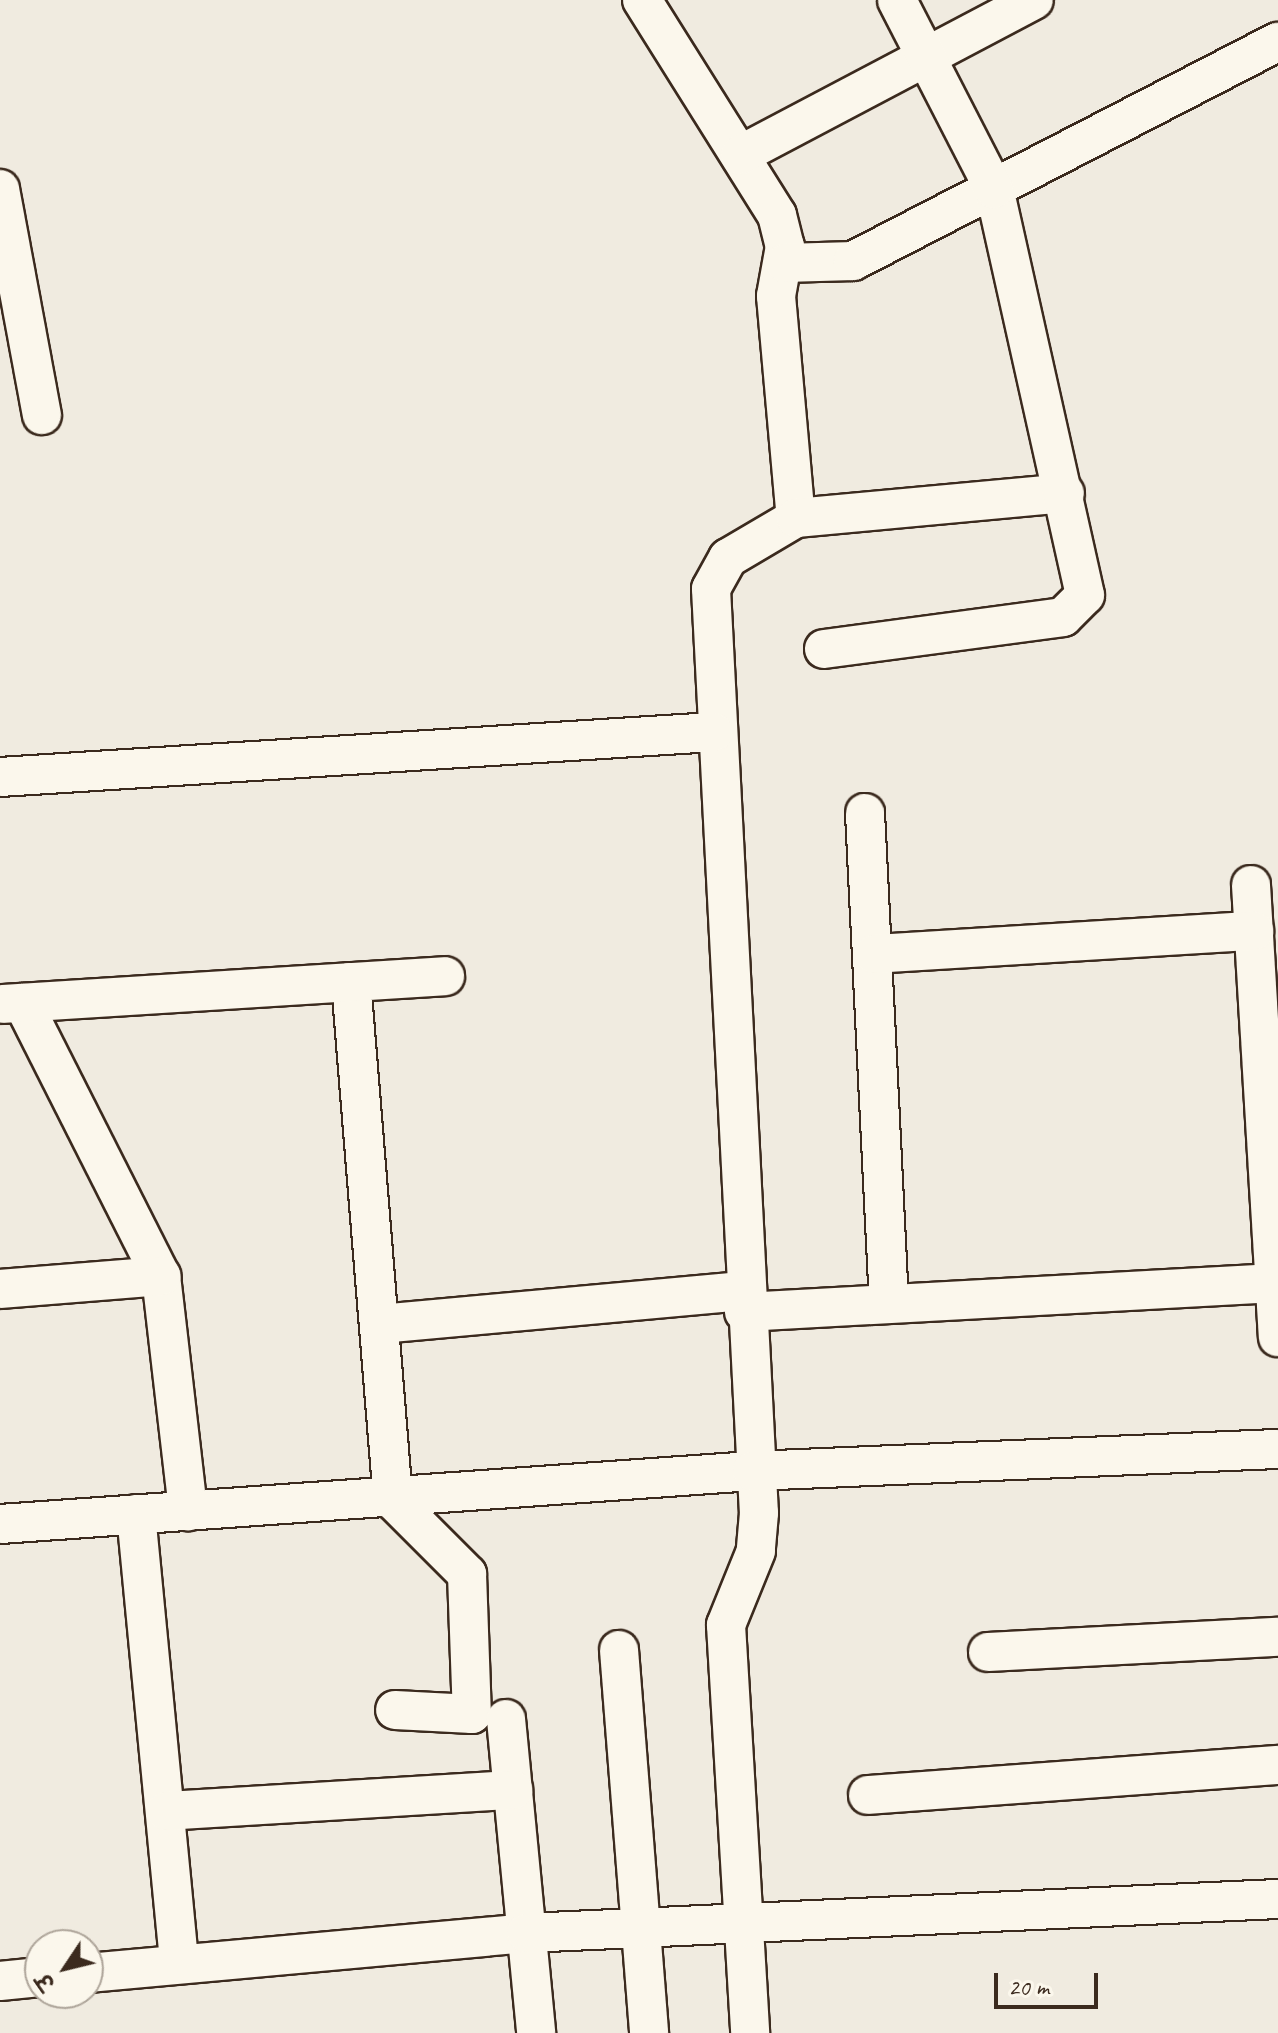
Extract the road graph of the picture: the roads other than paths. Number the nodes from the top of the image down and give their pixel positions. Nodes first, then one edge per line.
1 (642, 0) edge
2 (897, 0) edge
3 (1034, 0) edge
4 (1278, 42) edge
5 (930, 55) junction
6 (740, 155) junction
7 (0, 189) edge
8 (994, 189) junction
9 (785, 263) junction
10 (11, 312) edge
11 (42, 415) dead end
12 (1065, 493) junction
13 (796, 518) junction
14 (824, 649) dead end
15 (714, 732) junction
16 (0, 777) edge
17 (865, 813) dead end
18 (1251, 885) dead end
19 (1262, 942) edge
20 (874, 954) junction
21 (445, 976) dead end
22 (351, 982) junction
23 (12, 1004) edge
24 (161, 1276) junction
25 (1275, 1283) junction
26 (0, 1289) edge
27 (743, 1302) junction
28 (889, 1303) junction
29 (380, 1324) junction
30 (1278, 1337) edge
31 (1278, 1449) edge
32 (752, 1471) junction
33 (395, 1497) junction
34 (188, 1511) junction
35 (136, 1514) junction
36 (0, 1524) edge
37 (1278, 1637) edge
38 (619, 1650) dead end
39 (988, 1652) dead end
40 (395, 1710) dead end
41 (506, 1719) dead end
42 (1278, 1765) edge
43 (513, 1790) junction
44 (868, 1795) dead end
45 (166, 1811) junction
46 (1278, 1899) edge
47 (740, 1925) junction
48 (640, 1930) junction
49 (526, 1933) junction
50 (179, 1964) junction
51 (104, 1971) edge
52 (24, 1979) edge
53 (0, 1981) edge
54 (536, 2033) edge
55 (649, 2033) edge
56 (750, 2033) edge

1 - 6 street
2 - 5 street
3 - 5 street
4 - 8 street
5 - 6 street
5 - 8 street
6 - 9 street
7 - 10 street
8 - 9 street
8 - 12 street
9 - 13 street
10 - 11 street
12 - 13 street
12 - 14 street
13 - 15 street
15 - 16 street
15 - 27 street
17 - 20 street
18 - 19 street
19 - 20 street
19 - 25 street
20 - 28 street
21 - 22 street
22 - 23 street
22 - 29 street
23 - 24 street
24 - 26 street
24 - 34 street
25 - 28 street
25 - 30 street
27 - 28 street
27 - 29 street
27 - 32 street
29 - 33 street
31 - 32 street
32 - 33 street
32 - 47 street
33 - 34 street
33 - 40 street
34 - 35 street
35 - 36 street
35 - 45 street
37 - 39 street
38 - 48 street
41 - 43 street
42 - 44 street
43 - 45 street
43 - 49 street
45 - 50 street
46 - 47 street
47 - 48 street
47 - 56 street
48 - 49 street
48 - 55 street
49 - 50 street
49 - 54 street
50 - 51 street
52 - 53 street

